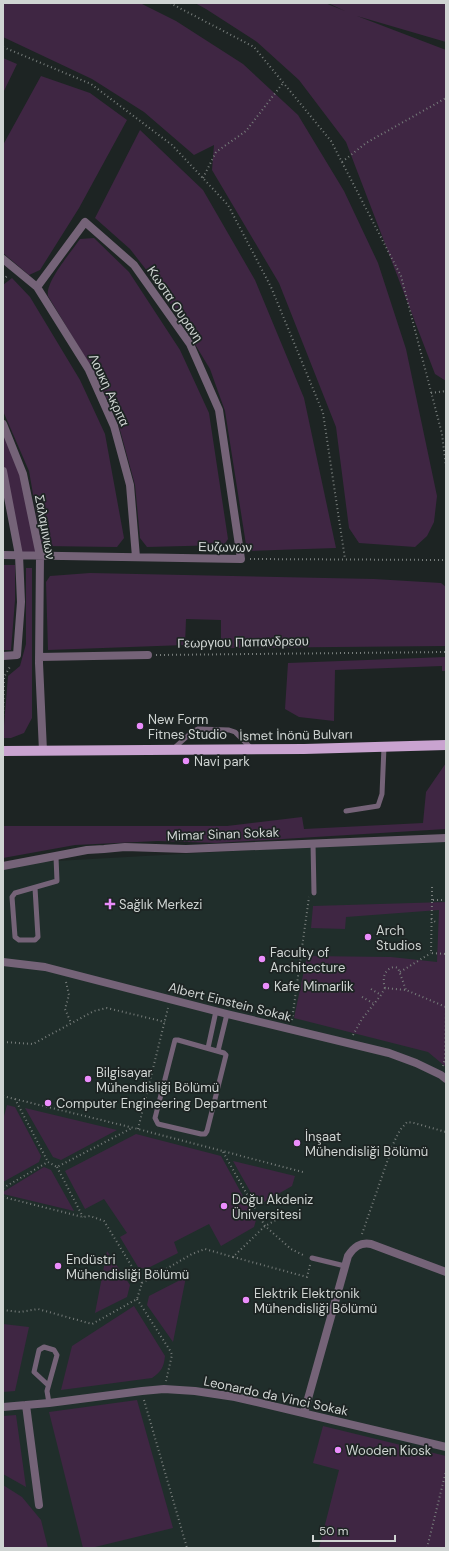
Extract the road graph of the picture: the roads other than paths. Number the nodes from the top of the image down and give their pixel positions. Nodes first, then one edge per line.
1 (3, 259) edge
2 (37, 287) junction
3 (3, 424) edge
4 (3, 471) edge
5 (3, 555) edge
6 (19, 555) junction
7 (40, 556) junction
8 (136, 557) junction
9 (241, 559) joint
10 (148, 655) road end
11 (3, 656) edge
12 (39, 660) junction
13 (446, 745) edge
14 (384, 747) junction
15 (173, 749) junction
16 (251, 749) junction
17 (3, 751) edge
18 (43, 751) junction
19 (346, 811) dead end
20 (446, 838) edge
21 (313, 843) junction
22 (56, 857) junction
23 (3, 866) edge
24 (35, 888) junction
25 (312, 893) road end
26 (3, 962) edge
27 (216, 1011) junction
28 (227, 1014) junction
29 (208, 1048) junction
30 (218, 1051) junction
31 (444, 1077) edge
32 (312, 1258) road end
33 (345, 1266) junction
34 (446, 1272) edge
35 (48, 1385) junction
36 (49, 1403) junction
37 (26, 1405) junction
38 (3, 1407) edge
39 (304, 1413) junction
40 (446, 1447) edge
41 (39, 1505) dead end

1 - 2 street, Λουκη Ακριτα
2 - 8 street, Λουκη Ακριτα
2 - 9 street, Κωστα Ουρανη
3 - 7 street, Σαλαμινιων
4 - 6 street
5 - 6 street, Ευζωνων
6 - 7 street, Ευζωνων
6 - 11 street
7 - 8 street, Ευζωνων
7 - 12 street, Σαλαμινιων
8 - 9 street, Ευζωνων
10 - 12 street
12 - 18 street, Σαλαμινιων
13 - 14 main road, İsmet İnönü Bulvarı
14 - 16 main road, İsmet İnönü Bulvarı
14 - 19 lane
15 - 16 main road, İsmet İnönü Bulvarı
15 - 16 lane
15 - 18 main road, İsmet İnönü Bulvarı
17 - 18 main road, İsmet İnönü Bulvarı
20 - 21 street, Mimar Sinan Sokak
21 - 22 street, Mimar Sinan Sokak
21 - 25 lane
22 - 23 street, Mimar Sinan Sokak
22 - 24 lane
24 - 24 lane
26 - 27 street, Albert Einstein Sokak
27 - 28 street, Albert Einstein Sokak
27 - 29 lane
28 - 30 lane
28 - 31 street, Albert Einstein Sokak
29 - 30 lane
29 - 30 lane
32 - 33 lane
33 - 34 street
33 - 39 street
35 - 35 lane
35 - 36 lane
36 - 37 street, Leonardo da Vinci Sokak
36 - 39 street, Leonardo da Vinci Sokak
37 - 38 street, Leonardo da Vinci Sokak
37 - 41 street
39 - 40 street, Leonardo da Vinci Sokak

